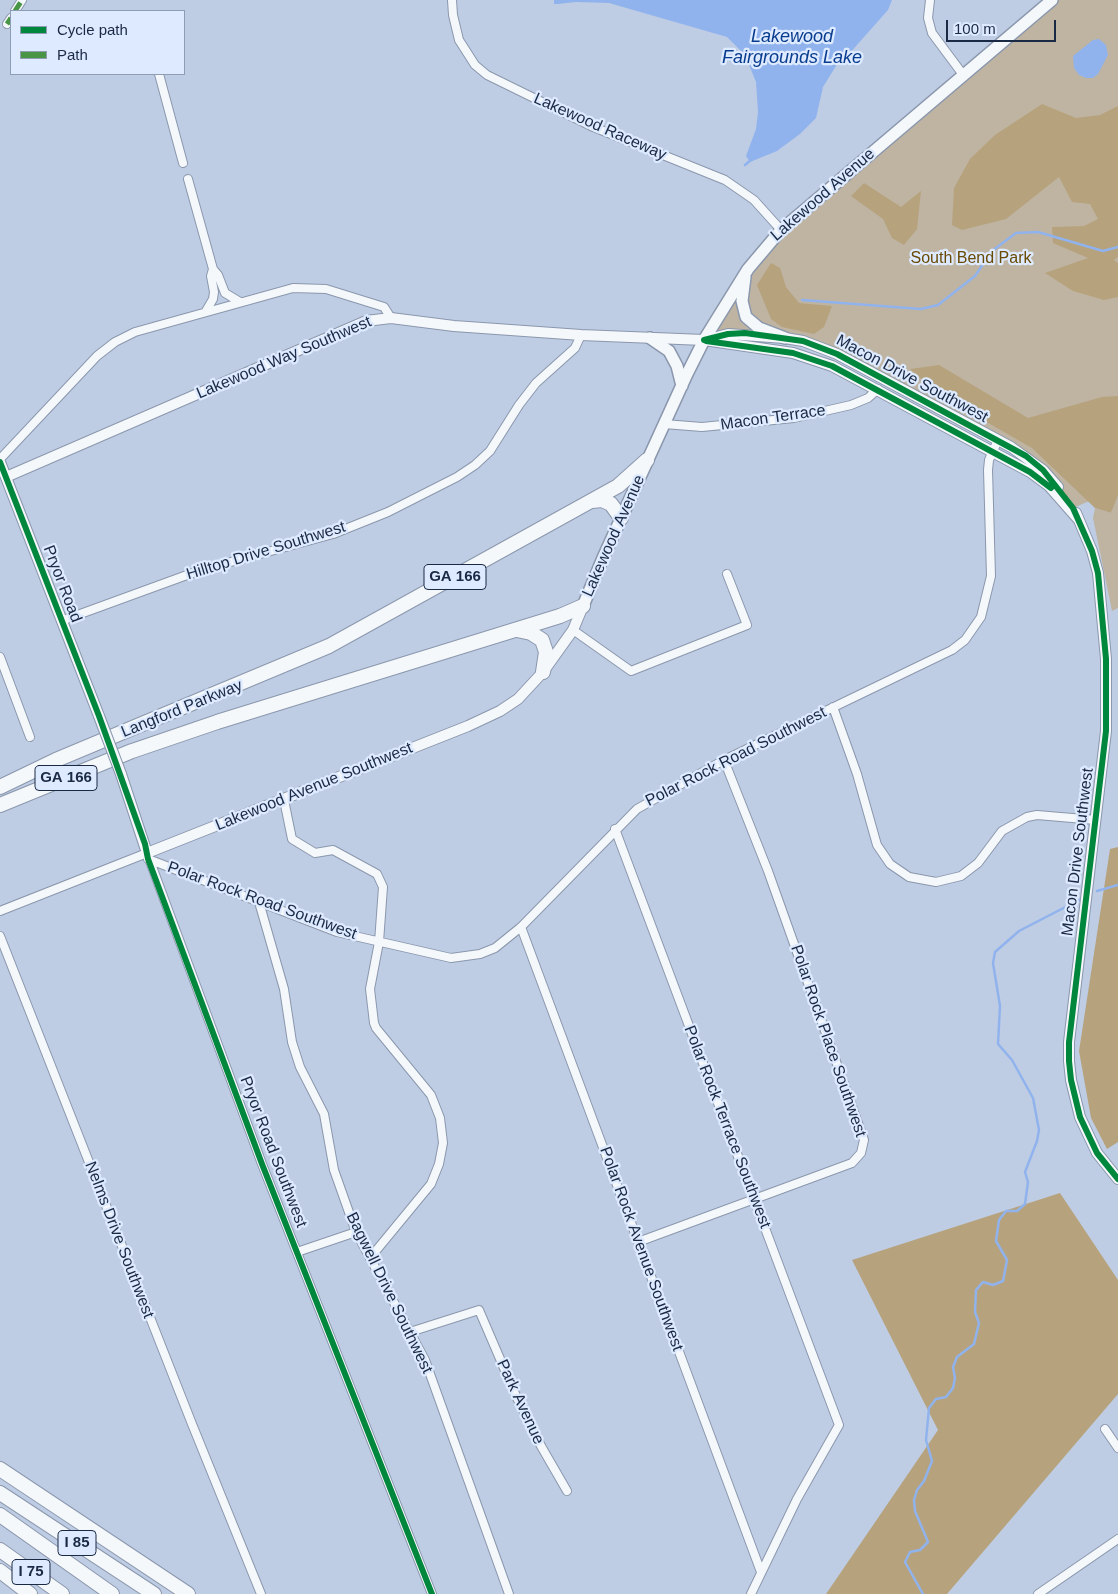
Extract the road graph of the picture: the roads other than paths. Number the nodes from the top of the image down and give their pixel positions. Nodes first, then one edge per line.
1 (452, 0) edge
2 (930, 0) edge
3 (1052, 0) edge
4 (158, 75) edge
5 (964, 76) junction
6 (183, 163) dead end
7 (188, 179) dead end
8 (781, 230) junction
9 (213, 269) junction
10 (745, 273) junction
11 (240, 302) junction
12 (206, 311) junction
13 (391, 318) junction
14 (581, 335) junction
15 (650, 338) junction
16 (784, 338) junction
17 (704, 340) junction
18 (682, 386) junction
19 (878, 389) junction
20 (664, 424) junction
21 (998, 440) junction
22 (993, 452) junction
23 (0, 460) edge
24 (647, 460) junction
25 (3, 478) edge
26 (592, 501) junction
27 (621, 518) junction
28 (1078, 519) junction
29 (727, 574) dead end
30 (584, 606) junction
31 (61, 621) junction
32 (516, 630) junction
33 (573, 630) junction
34 (0, 657) edge
35 (544, 672) junction
36 (833, 707) junction
37 (99, 716) joint
38 (30, 737) dead end
39 (56, 760) junction
40 (724, 760) junction
41 (0, 780) edge
42 (0, 787) edge
43 (284, 800) junction
44 (0, 806) edge
45 (1096, 820) junction
46 (615, 829) junction
47 (147, 856) junction
48 (259, 902) junction
49 (0, 911) edge
50 (521, 927) junction
51 (0, 936) edge
52 (379, 942) junction
53 (1118, 1179) edge
54 (754, 1200) junction
55 (356, 1232) junction
56 (638, 1242) junction
57 (297, 1252) junction
58 (370, 1258) junction
59 (410, 1332) junction
60 (1105, 1429) dead end
61 (1118, 1448) edge
62 (0, 1469) edge
63 (567, 1491) dead end
64 (0, 1493) edge
65 (0, 1514) edge
66 (1118, 1539) edge
67 (0, 1550) edge
68 (0, 1571) edge
69 (761, 1572) junction
70 (170, 1581) junction
71 (30, 1594) edge
72 (62, 1594) edge
73 (112, 1594) edge
74 (154, 1594) edge
75 (188, 1594) edge
76 (193, 1594) edge
77 (261, 1594) edge
78 (432, 1594) edge
79 (509, 1594) edge
80 (751, 1594) edge
81 (1038, 1594) edge

1 - 8 street, Lakewood Raceway
2 - 5 street
3 - 5 main road, Lakewood Avenue
4 - 6 street
5 - 8 main road, Lakewood Avenue
7 - 9 street
8 - 10 main road, Lakewood Avenue
9 - 11 street
9 - 12 street
10 - 16 main road
10 - 17 main road, Lakewood Avenue
11 - 12 street
11 - 13 street
12 - 23 street
13 - 14 street, Lakewood Way Southwest
13 - 25 street, Lakewood Way Southwest
14 - 15 street, Lakewood Way Southwest
14 - 31 street, Hilltop Drive Southwest
15 - 17 street, Lakewood Way Southwest
15 - 18 main road
16 - 17 street, Macon Drive Southwest
16 - 21 street, Macon Drive Southwest
17 - 18 main road, Lakewood Avenue
17 - 19 street, Macon Drive Southwest
18 - 20 main road, Lakewood Avenue
19 - 20 street, Macon Terrace
19 - 22 street, Macon Drive Southwest
20 - 24 main road, Lakewood Avenue
21 - 22 street, Polar Rock Road Southwest
21 - 28 street, Macon Drive Southwest
22 - 28 street, Macon Drive Southwest
22 - 36 street, Polar Rock Road Southwest
23 - 25 street, Pryor Road
24 - 26 highway, GA 166
24 - 27 main road, Lakewood Avenue
25 - 31 street, Pryor Road
26 - 27 highway
26 - 39 highway, Langford Parkway / GA 166
27 - 30 main road, Lakewood Avenue
28 - 45 street, Macon Drive Southwest
29 - 33 street
30 - 32 highway, Langford Parkway
30 - 33 street, Lakewood Avenue Southwest
31 - 37 street, Pryor Road
32 - 35 highway
32 - 44 highway, Langford Parkway / GA 166
33 - 35 street, Lakewood Avenue Southwest
34 - 38 street
35 - 43 street, Lakewood Avenue Southwest
36 - 40 street, Polar Rock Road Southwest
36 - 45 street
37 - 47 street, Pryor Road Southwest, bridge
39 - 41 highway
39 - 42 highway, Langford Parkway / GA 166
40 - 46 street, Polar Rock Road Southwest
40 - 54 street, Polar Rock Place Southwest
43 - 47 street, Lakewood Avenue Southwest
43 - 52 street
45 - 53 street, Macon Drive Southwest
46 - 50 street, Polar Rock Road Southwest
46 - 54 street, Polar Rock Terrace Southwest
47 - 48 street, Polar Rock Road Southwest
47 - 49 street, Lakewood Avenue Southwest
47 - 57 street, Pryor Road Southwest
48 - 52 street, Polar Rock Road Southwest
48 - 55 street, Bagwell Drive Southwest
50 - 52 street, Polar Rock Road Southwest
50 - 56 street, Polar Rock Avenue Southwest
51 - 77 street, Nelms Drive Southwest
52 - 58 street
54 - 56 street, Polar Rock Place Southwest
54 - 69 street, Polar Rock Terrace Southwest
55 - 57 street
55 - 58 street, Bagwell Drive Southwest
56 - 69 street, Polar Rock Avenue Southwest
57 - 78 street, Pryor Road Southwest
58 - 59 street, Bagwell Drive Southwest
59 - 63 street, Park Avenue
59 - 79 street, Bagwell Drive Southwest
60 - 61 street
62 - 70 highway
64 - 74 highway, I 85
65 - 73 highway, I 75
66 - 81 street
67 - 72 highway, I 75
68 - 71 highway
69 - 80 street
70 - 75 highway
70 - 76 highway

